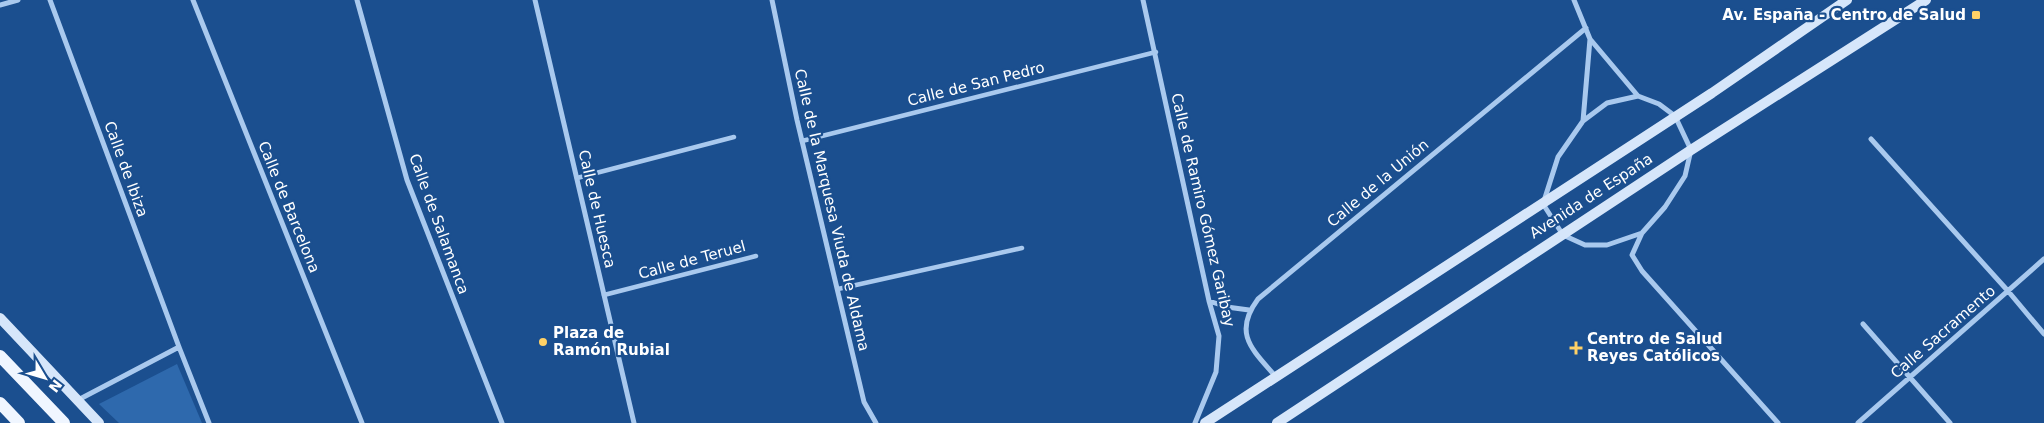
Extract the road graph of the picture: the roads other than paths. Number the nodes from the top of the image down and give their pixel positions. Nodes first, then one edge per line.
1 (18, 0) edge
2 (50, 0) edge
3 (193, 0) edge
4 (357, 0) edge
5 (535, 0) edge
6 (772, 0) edge
7 (1143, 0) edge
8 (1574, 0) edge
9 (1847, 0) edge
10 (1926, 0) edge
11 (0, 5) edge
12 (1586, 28) junction
13 (1590, 39) junction
14 (1156, 52) junction
15 (1638, 96) junction
16 (1675, 116) junction
17 (1583, 121) junction
18 (734, 137) dead end
19 (1871, 139) dead end
20 (802, 141) junction
21 (1691, 150) junction
22 (577, 178) junction
23 (1543, 204) junction
24 (1642, 233) junction
25 (1562, 234) junction
26 (1022, 248) dead end
27 (756, 256) dead end
28 (2044, 259) edge
29 (838, 289) junction
30 (2008, 291) junction
31 (604, 295) junction
32 (1209, 301) junction
33 (1249, 310) junction
34 (0, 318) edge
35 (1863, 324) dead end
36 (2044, 334) edge
37 (179, 347) junction
38 (0, 356) edge
39 (1276, 377) junction
40 (1910, 377) junction
41 (78, 400) junction
42 (0, 403) edge
43 (19, 423) edge
44 (64, 423) edge
45 (99, 423) edge
46 (209, 423) edge
47 (362, 423) edge
48 (502, 423) edge
49 (634, 423) edge
50 (876, 423) edge
51 (1195, 423) edge
52 (1205, 423) edge
53 (1277, 423) edge
54 (1778, 423) edge
55 (1858, 423) edge
56 (1950, 423) edge

1 - 11 street
2 - 37 street, Calle de Ibiza
3 - 47 street, Calle de Barcelona
4 - 48 street, Calle de Salamanca
5 - 22 street, Calle de Huesca
6 - 20 street, Calle de la Marquesa Viuda de Aldama
7 - 14 street, Calle de Ramiro Gómez Garibay
8 - 12 street
9 - 16 main road, Avenida de España
10 - 21 main road, Avenida de España
12 - 13 street
12 - 33 street, Calle de la Unión
13 - 15 street
13 - 17 street
14 - 20 street, Calle de San Pedro
14 - 32 street, Calle de Ramiro Gómez Garibay
15 - 16 street
15 - 17 street
16 - 21 street
16 - 23 main road, Avenida de España
17 - 23 street
18 - 22 street
19 - 30 street
20 - 29 street, Calle de la Marquesa Viuda de Aldama
21 - 24 street
21 - 25 main road, Avenida de España
22 - 31 street, Calle de Huesca
23 - 25 street
23 - 39 main road, Avenida de España
24 - 25 street
24 - 54 street
25 - 53 main road, Avenida de España
26 - 29 street
27 - 31 street, Calle de Teruel
28 - 30 street, Calle Sacramento
29 - 50 street, Calle de la Marquesa Viuda de Aldama
30 - 36 street
30 - 40 street, Calle Sacramento
31 - 49 street, Calle de Huesca
32 - 33 street
32 - 51 street, Calle de Ramiro Gómez Garibay
33 - 39 street
34 - 41 main road
35 - 40 street
37 - 41 street
37 - 46 street, Calle de Ibiza
38 - 44 main road
39 - 52 main road, Avenida de España
40 - 55 street, Calle Sacramento
40 - 56 street
41 - 45 main road
42 - 43 main road

